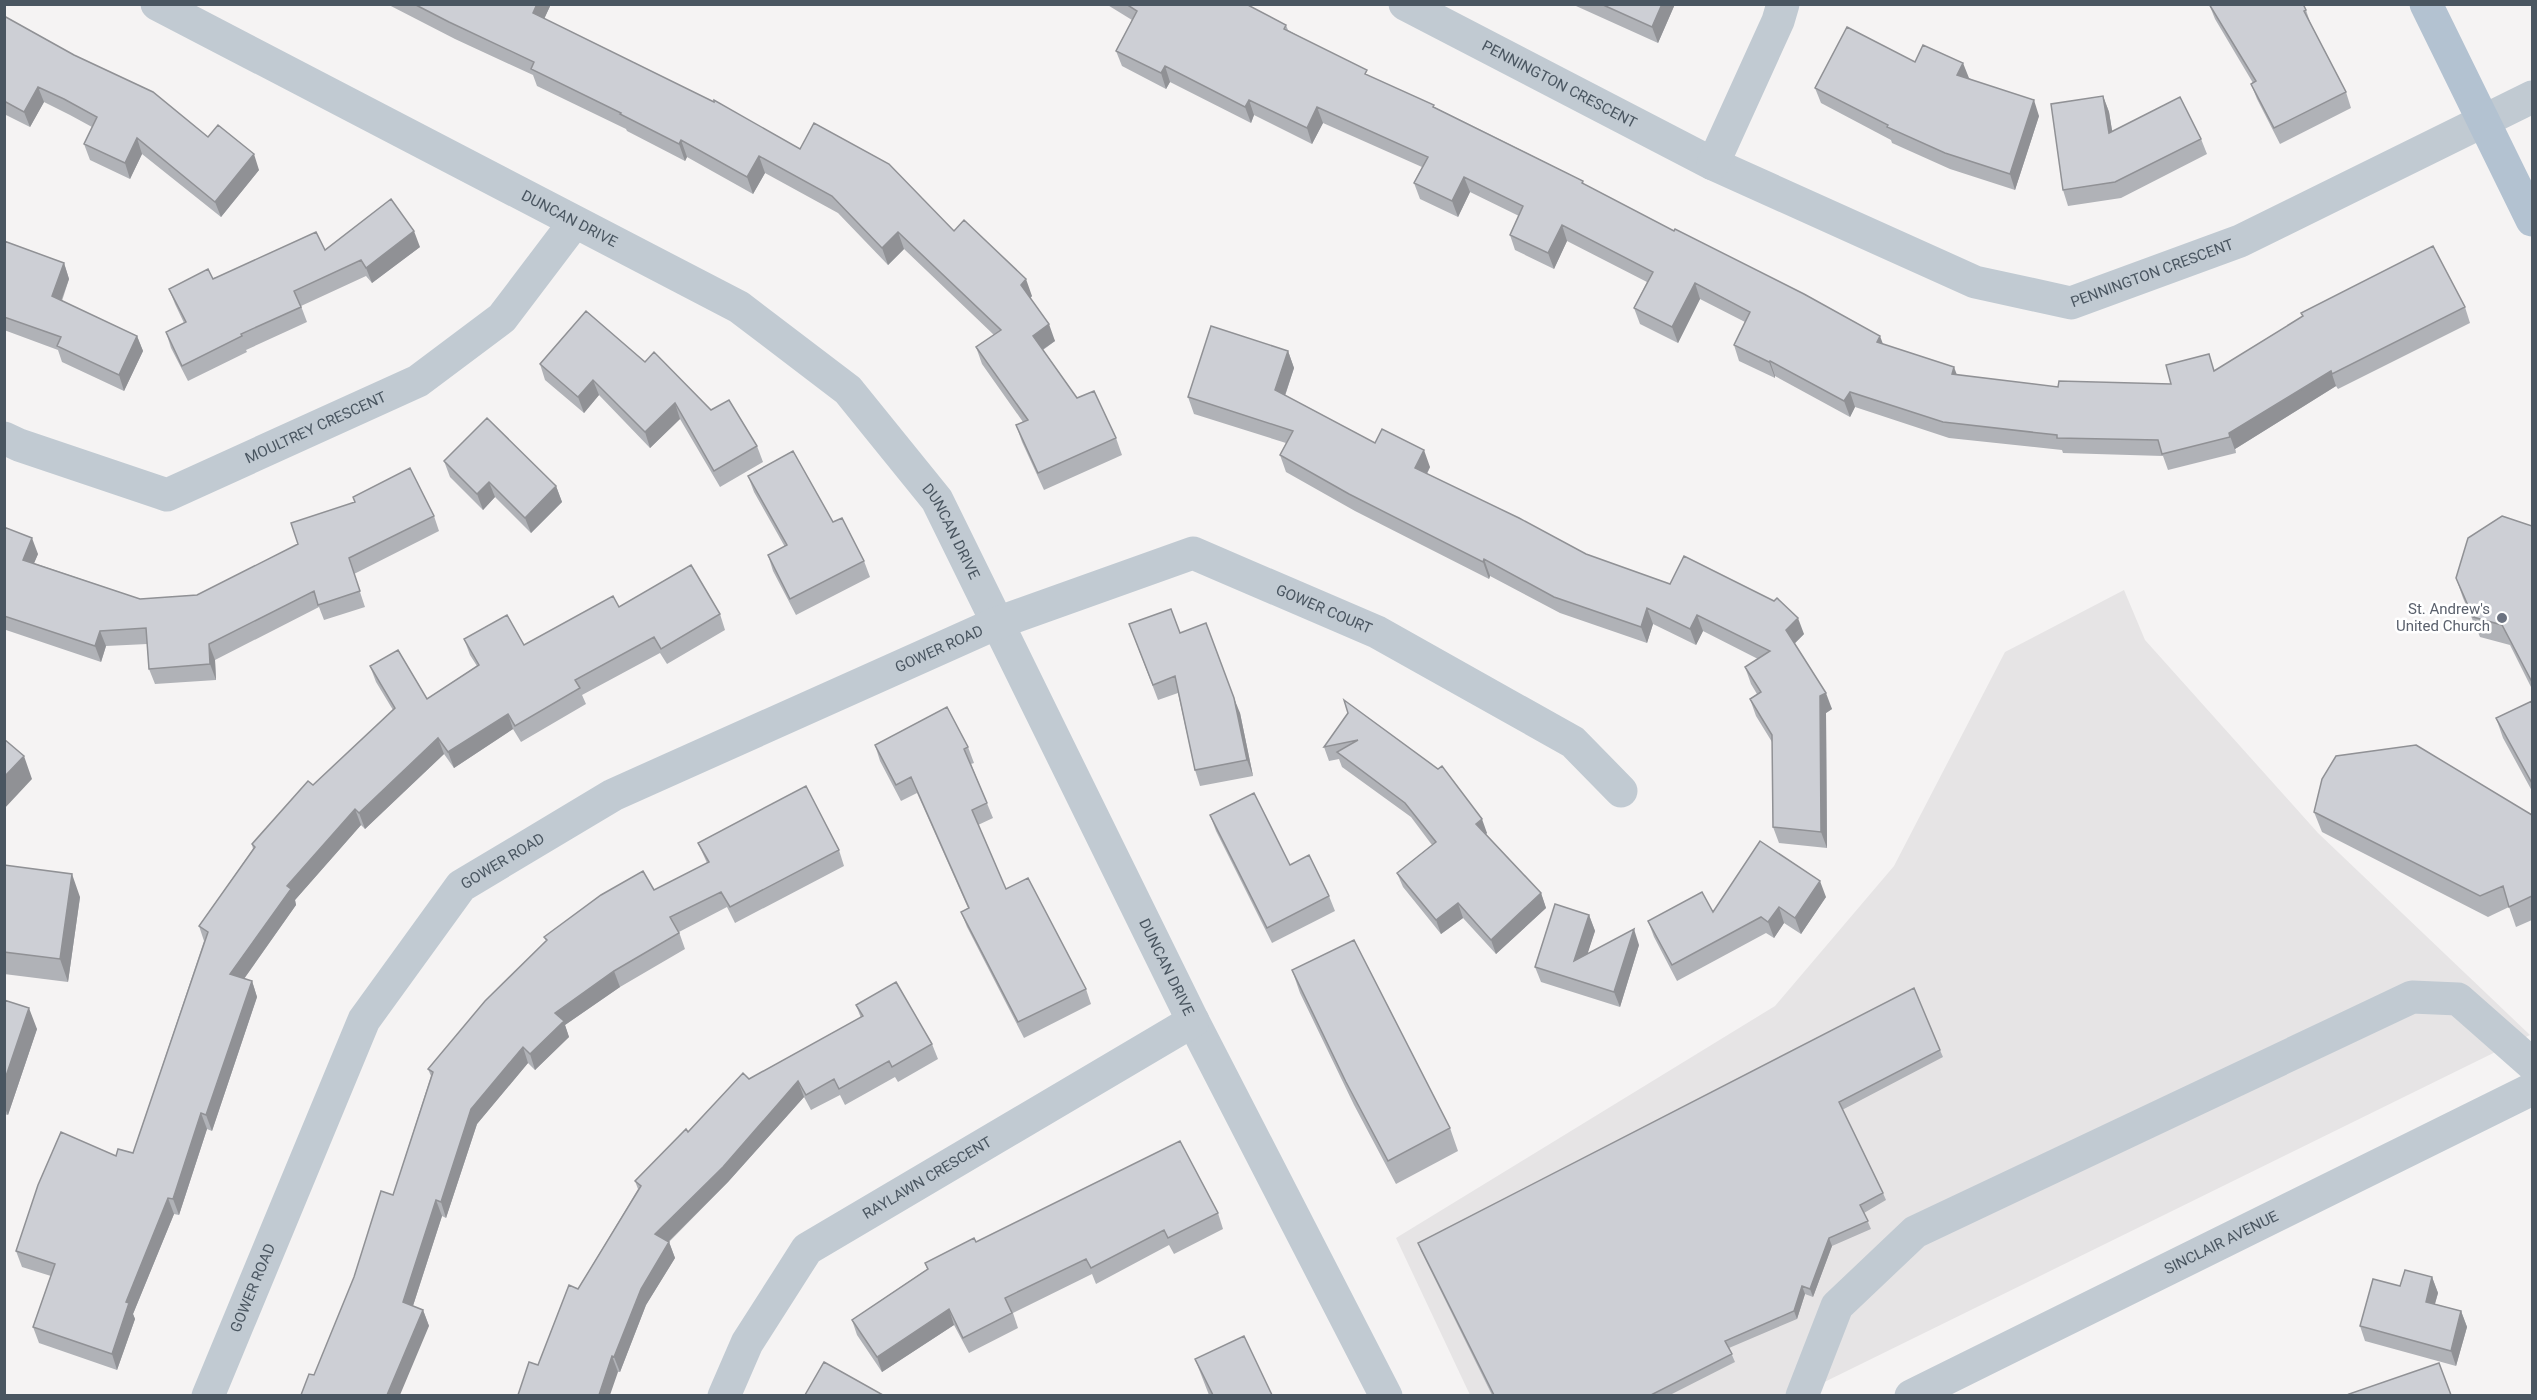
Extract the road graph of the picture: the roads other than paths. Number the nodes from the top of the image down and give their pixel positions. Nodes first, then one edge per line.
1 (157, 4) edge
2 (1405, 4) edge
3 (1783, 4) edge
4 (2426, 4) edge
5 (2532, 97) edge
6 (2484, 121) junction
7 (1713, 164) junction
8 (2532, 220) edge
9 (574, 223) junction
10 (4, 438) edge
11 (997, 624) junction
12 (1621, 791) dead end
13 (1193, 1021) junction
14 (2532, 1064) edge
15 (2532, 1089) edge
16 (208, 1395) edge
17 (724, 1395) edge
18 (1386, 1395) edge
19 (1802, 1395) edge
20 (1911, 1395) edge

1 - 9 street, DUNCAN DRIVE
2 - 7 street, PENNINGTON CRESCENT
3 - 7 street
4 - 6 main road
5 - 6 street, PENNINGTON CRESCENT
6 - 7 street, PENNINGTON CRESCENT
6 - 8 main road
9 - 10 street, MOULTREY CRESCENT
9 - 11 street, DUNCAN DRIVE
11 - 12 street, GOWER COURT
11 - 13 street, DUNCAN DRIVE
11 - 16 street, GOWER ROAD
13 - 17 street, RAYLAWN CRESCENT
13 - 18 street, DUNCAN DRIVE
14 - 19 street
15 - 20 street, SINCLAIR AVENUE

